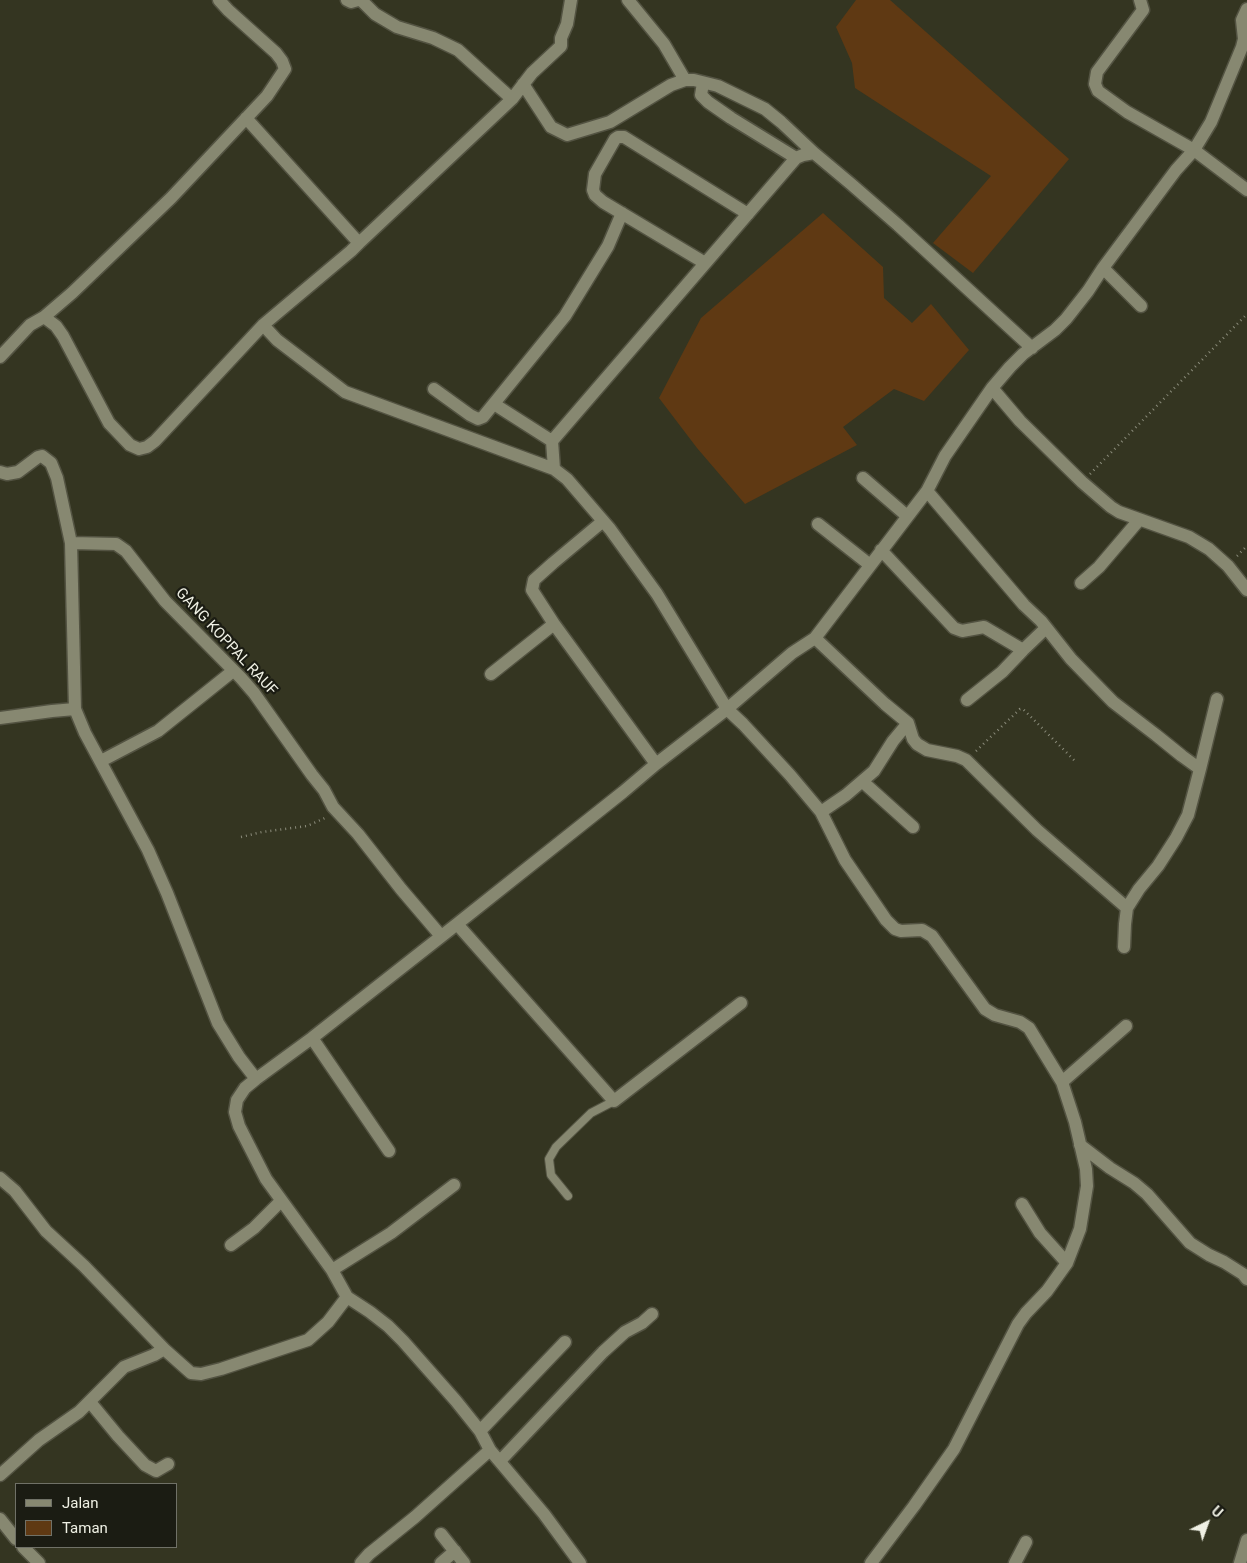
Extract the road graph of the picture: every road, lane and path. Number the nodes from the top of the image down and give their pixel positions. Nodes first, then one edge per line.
1 (219, 0) edge
2 (347, 0) edge
3 (360, 0) edge
4 (571, 0) edge
5 (628, 0) edge
6 (1140, 0) edge
7 (1247, 9) edge
8 (685, 80) junction
9 (703, 83) junction
10 (523, 84) junction
11 (512, 99) junction
12 (246, 118) junction
13 (1194, 150) junction
14 (814, 153) junction
15 (796, 158) junction
16 (1247, 190) edge
17 (622, 213) junction
18 (748, 214) junction
19 (359, 242) junction
20 (705, 262) junction
21 (1103, 268) junction
22 (1141, 306) dead end
23 (1247, 314) edge
24 (44, 317) junction
25 (263, 325) junction
26 (1032, 348) junction
27 (0, 357) edge
28 (992, 388) junction
29 (434, 389) dead end
30 (494, 404) junction
31 (552, 441) junction
32 (554, 469) junction
33 (0, 472) edge
34 (864, 478) dead end
35 (1082, 482) junction
36 (926, 491) junction
37 (907, 516) junction
38 (1138, 520) junction
39 (602, 522) junction
40 (818, 524) dead end
41 (71, 543) junction
42 (881, 550) junction
43 (870, 564) junction
44 (1081, 584) dead end
45 (1247, 590) edge
46 (554, 624) junction
47 (1046, 628) junction
48 (815, 638) junction
49 (1022, 650) junction
50 (233, 671) junction
51 (491, 674) dead end
52 (1216, 699) dead end
53 (967, 700) dead end
54 (75, 709) junction
55 (727, 710) junction
56 (0, 718) edge
57 (908, 723) junction
58 (966, 760) junction
59 (101, 761) junction
60 (1075, 761) dead end
61 (656, 764) junction
62 (1200, 769) junction
63 (862, 782) junction
64 (333, 807) junction
65 (821, 812) junction
66 (913, 827) dead end
67 (241, 837) dead end
68 (1127, 908) junction
69 (457, 924) junction
70 (441, 936) junction
71 (1124, 947) dead end
72 (741, 1003) dead end
73 (1126, 1026) dead end
74 (312, 1038) junction
75 (256, 1079) junction
76 (1062, 1082) junction
77 (614, 1100) junction
78 (1080, 1145) junction
79 (389, 1151) dead end
80 (0, 1178) edge
81 (454, 1185) dead end
82 (568, 1196) dead end
83 (281, 1201) junction
84 (1022, 1204) dead end
85 (231, 1245) dead end
86 (1067, 1263) junction
87 (332, 1270) junction
88 (1247, 1279) edge
89 (347, 1297) junction
90 (652, 1314) dead end
91 (565, 1342) dead end
92 (164, 1349) junction
93 (90, 1402) junction
94 (480, 1431) junction
95 (490, 1450) junction
96 (500, 1461) junction
97 (168, 1464) dead end
98 (0, 1475) edge
99 (0, 1520) edge
100 (441, 1534) dead end
101 (15, 1538) edge
102 (1247, 1540) edge
103 (1026, 1542) dead end
104 (24, 1548) edge
105 (455, 1551) junction
106 (39, 1563) edge
107 (361, 1563) edge
108 (441, 1563) edge
109 (464, 1563) edge
110 (580, 1563) edge
111 (870, 1563) edge
112 (1015, 1563) edge
113 (1240, 1563) edge

1 - 12 street
2 - 3 street
3 - 11 street
4 - 10 street
5 - 8 street
6 - 13 street
7 - 13 street
8 - 9 street
8 - 10 street
9 - 14 street
9 - 15 street
10 - 11 street
11 - 19 street
12 - 19 street
12 - 24 street
13 - 16 street
13 - 21 street
14 - 15 street
14 - 26 street
15 - 18 street
17 - 18 street
17 - 20 street
17 - 30 street
18 - 20 street
19 - 25 street
20 - 31 street
21 - 22 street
21 - 26 street
23 - 35 path
24 - 25 street
24 - 27 street
25 - 32 street
26 - 28 street
28 - 35 street
28 - 36 street
29 - 30 street
30 - 31 street
31 - 32 street
32 - 39 street
33 - 41 street
34 - 37 street
35 - 38 street
36 - 37 street
36 - 47 street
37 - 42 street
38 - 44 street
38 - 45 street
39 - 46 street
39 - 55 street
40 - 43 street
41 - 50 street, GANG KOPPAL RAUF
41 - 54 street
42 - 43 street
42 - 49 street
43 - 48 street
46 - 51 street
46 - 61 street
47 - 49 street
47 - 62 street
48 - 55 street
48 - 57 street
49 - 53 street
50 - 59 street
50 - 64 street, GANG KOPPAL RAUF
52 - 62 street
54 - 56 street
54 - 59 street
55 - 61 street
55 - 65 street
57 - 58 street
57 - 63 street
58 - 60 path
58 - 68 street
59 - 75 street
61 - 69 street
62 - 68 street
63 - 65 street
63 - 66 street
64 - 67 path
64 - 70 street, GANG KOPPAL RAUF
65 - 76 street
68 - 71 street
69 - 70 street
69 - 77 street
70 - 74 street
72 - 77 street
73 - 76 street
74 - 75 street
74 - 79 street
75 - 83 street
76 - 78 street
77 - 82 lane
78 - 86 street
78 - 88 street
80 - 92 street
81 - 87 street
83 - 85 street
83 - 87 street
84 - 86 street
86 - 111 street
87 - 89 street
89 - 92 street
89 - 94 street
90 - 96 street
91 - 94 street
92 - 93 street
93 - 97 street
93 - 98 street
94 - 95 street
95 - 96 street
95 - 107 street
96 - 110 street
99 - 101 street
100 - 105 street
102 - 113 street
103 - 112 street
104 - 106 street
105 - 108 street
105 - 109 street

